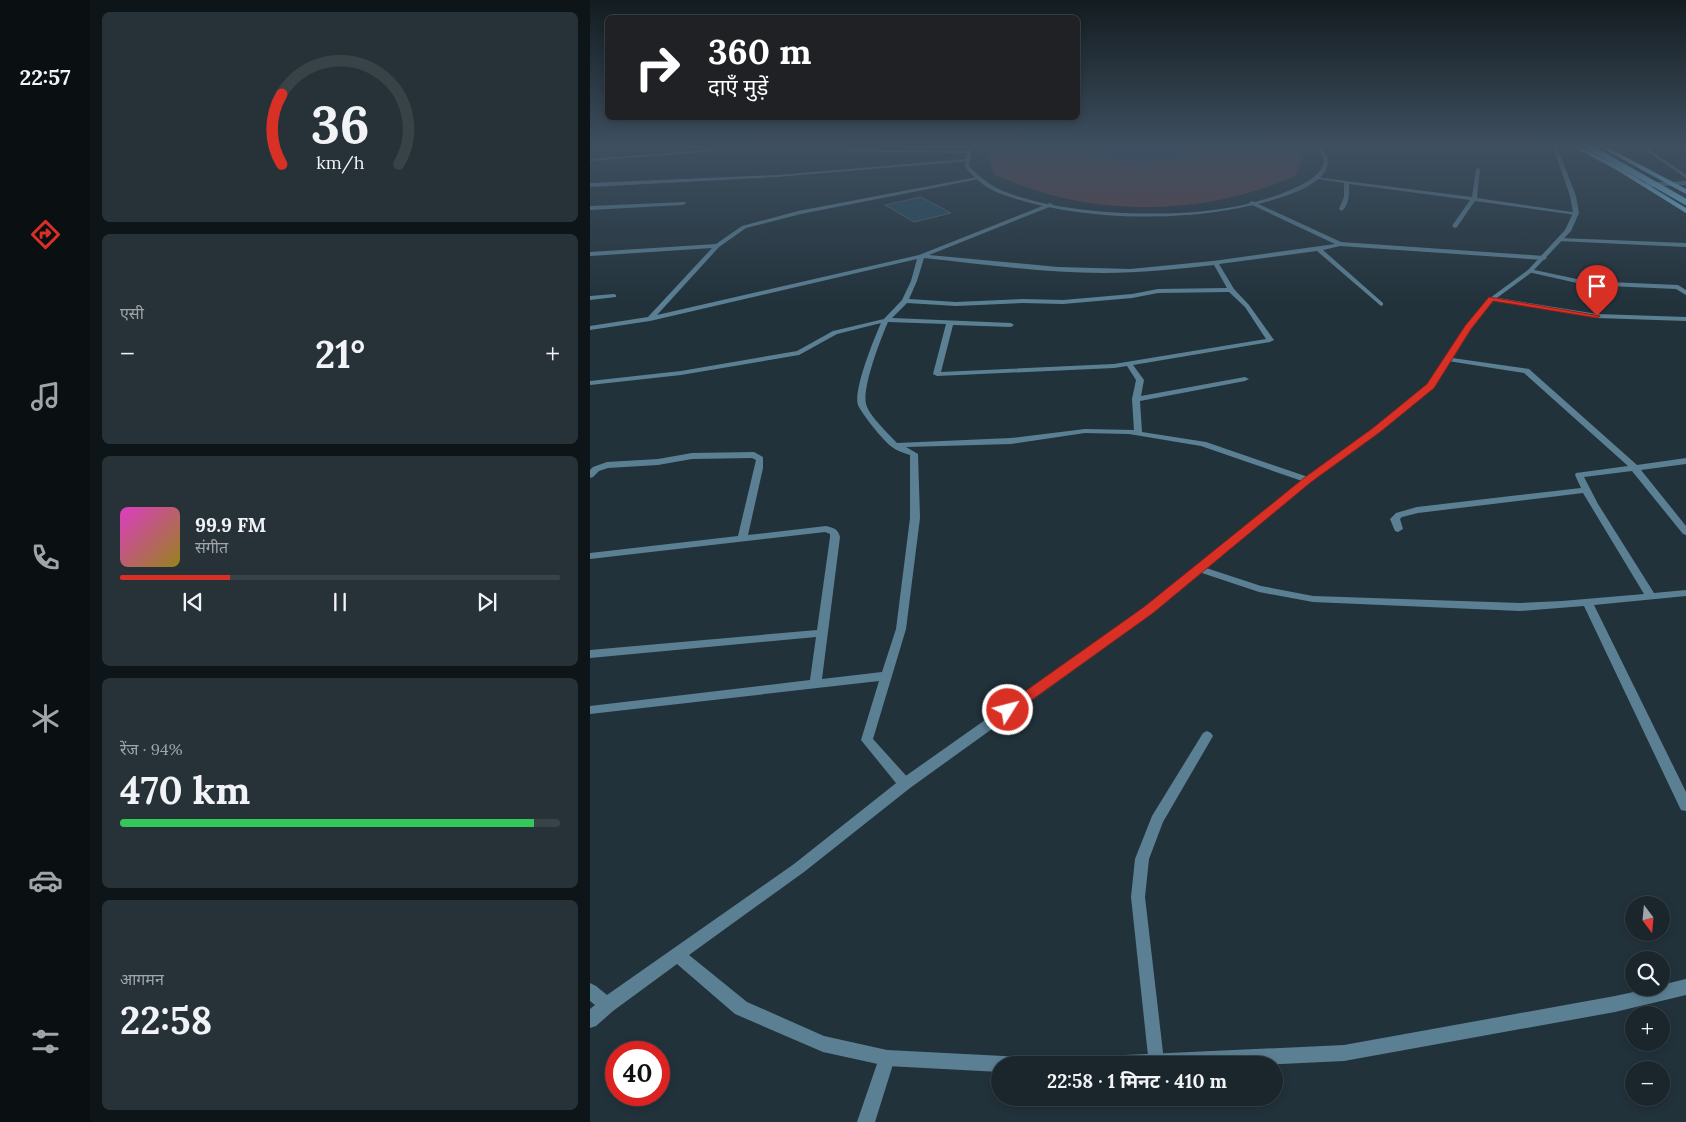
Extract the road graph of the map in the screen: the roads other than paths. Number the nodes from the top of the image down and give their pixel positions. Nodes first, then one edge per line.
1 (871, 199) edge
2 (1029, 199) edge
3 (1268, 199) edge
4 (1346, 199) edge
5 (1474, 199) edge
6 (1477, 199) edge
7 (1574, 199) edge
8 (1668, 199) edge
9 (683, 203) dead end
10 (1252, 203) junction
11 (1050, 205) junction
12 (590, 208) edge
13 (1342, 209) dead end
14 (1686, 211) edge
15 (1576, 213) junction
16 (1455, 226) dead end
17 (1560, 240) junction
18 (1340, 244) junction
19 (1686, 245) edge
20 (717, 246) junction
21 (1318, 248) junction
22 (590, 254) edge
23 (921, 256) junction
24 (1544, 258) junction
25 (1215, 262) junction
26 (1530, 271) junction
27 (1231, 290) junction
28 (1686, 293) edge
29 (614, 296) dead end
30 (590, 298) edge
31 (1492, 299) junction
32 (905, 301) junction
33 (1382, 304) dead end
34 (650, 319) junction
35 (1686, 319) edge
36 (886, 320) junction
37 (950, 324) junction
38 (1011, 325) dead end
39 (590, 328) edge
40 (1448, 359) junction
41 (1129, 364) junction
42 (1245, 379) dead end
43 (590, 383) edge
44 (1136, 399) junction
45 (1138, 433) junction
46 (894, 445) junction
47 (1686, 461) edge
48 (1634, 467) junction
49 (590, 476) edge
50 (1308, 480) junction
51 (1586, 490) junction
52 (1398, 529) dead end
53 (1686, 532) edge
54 (743, 538) junction
55 (590, 556) edge
56 (1200, 569) junction
57 (1686, 593) edge
58 (1651, 596) junction
59 (1588, 603) junction
60 (822, 633) junction
61 (590, 654) edge
62 (885, 676) junction
63 (815, 685) junction
64 (590, 710) edge
65 (1207, 736) dead end
66 (905, 784) junction
67 (1686, 806) edge
68 (678, 956) junction
69 (1686, 987) edge
70 (590, 991) edge
71 (607, 1005) junction
72 (590, 1020) edge
73 (1155, 1056) edge
74 (1281, 1056) edge
75 (887, 1058) junction
76 (991, 1063) edge
77 (866, 1122) edge

1 - 20 street
2 - 11 street
3 - 10 street
4 - 13 street
5 - 16 street
6 - 15 street
7 - 15 street
8 - 14 main road
9 - 12 street
10 - 11 street
10 - 18 street
11 - 23 street
15 - 17 street
17 - 19 street
17 - 24 street
18 - 21 street
18 - 24 street
20 - 22 street
20 - 34 street
21 - 25 street
21 - 33 street
23 - 25 street
23 - 32 street
23 - 34 street
24 - 26 street
25 - 27 street
26 - 28 street
26 - 31 street
27 - 32 street
27 - 41 street
29 - 30 street
31 - 35 street
31 - 40 street
32 - 36 street
34 - 39 street
36 - 37 street
36 - 43 street
36 - 46 street
37 - 38 street
37 - 41 street
40 - 48 street
40 - 50 street
41 - 44 street
42 - 44 street
44 - 45 street
45 - 46 street
45 - 50 street
46 - 62 street
47 - 48 street
48 - 51 street
48 - 53 street
49 - 54 street
50 - 56 street
51 - 52 street
51 - 58 street
54 - 55 street
54 - 60 street
56 - 59 street
56 - 66 street
57 - 58 street
58 - 59 street
59 - 67 street
60 - 61 street
60 - 63 street
62 - 63 street
62 - 66 street
63 - 64 street
65 - 73 street
66 - 68 street
68 - 71 street
68 - 75 street
69 - 74 street
70 - 71 street
71 - 72 street
75 - 76 street
75 - 77 street

